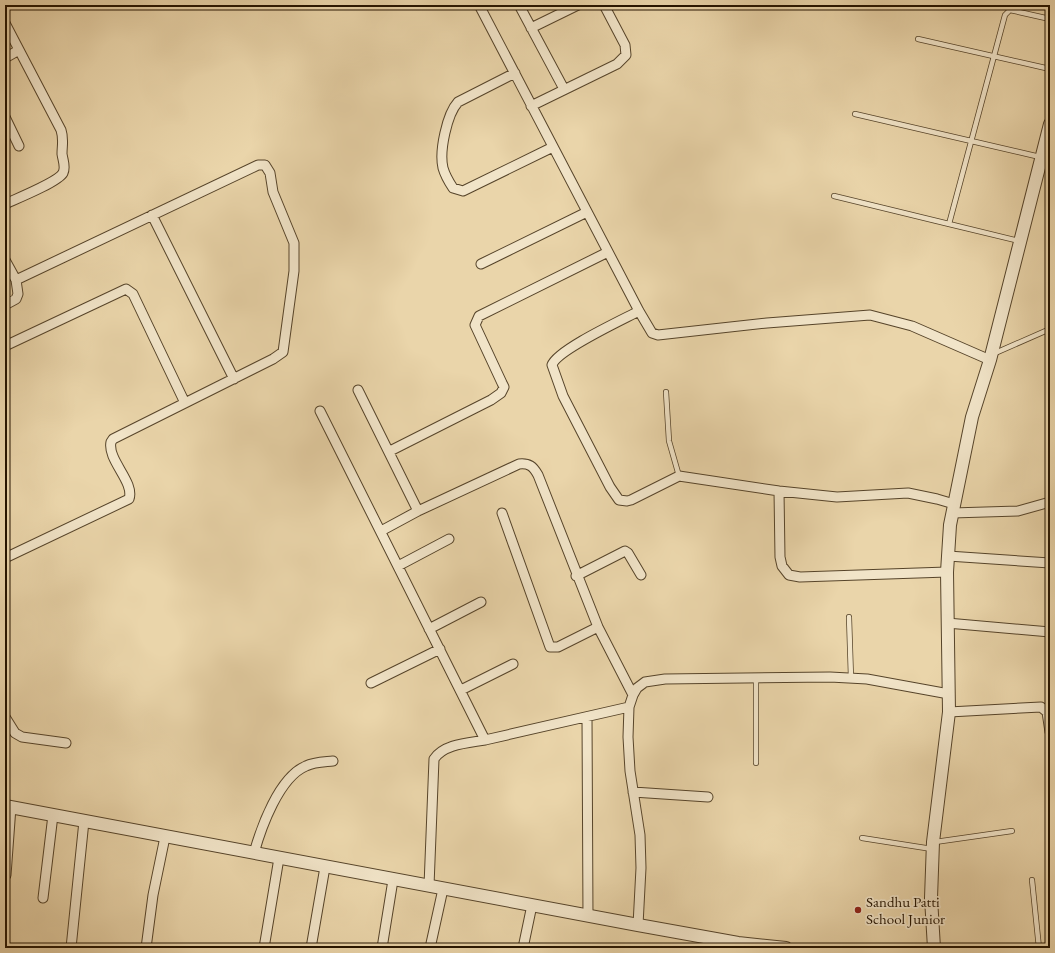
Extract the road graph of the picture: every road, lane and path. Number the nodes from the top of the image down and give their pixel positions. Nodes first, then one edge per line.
1 (479, 5) edge
2 (519, 5) edge
3 (578, 5) edge
4 (604, 5) edge
5 (1050, 19) edge
6 (5, 23) edge
7 (531, 28) junction
8 (918, 40) dead end
9 (19, 50) junction
10 (993, 57) junction
11 (5, 58) edge
12 (1050, 69) edge
13 (515, 73) junction
14 (564, 89) junction
15 (531, 106) junction
16 (855, 114) dead end
17 (5, 116) edge
18 (1050, 124) edge
19 (1048, 140) edge
20 (970, 141) junction
21 (20, 146) dead end
22 (553, 147) junction
23 (1041, 158) junction
24 (834, 196) dead end
25 (5, 204) edge
26 (587, 212) junction
27 (152, 215) junction
28 (949, 224) junction
29 (1020, 241) junction
30 (608, 252) junction
31 (5, 260) edge
32 (481, 264) dead end
33 (16, 280) junction
34 (5, 305) edge
35 (638, 311) junction
36 (1050, 329) edge
37 (5, 346) edge
38 (990, 357) junction
39 (234, 379) junction
40 (358, 390) dead end
41 (666, 392) dead end
42 (185, 403) junction
43 (320, 411) dead end
44 (390, 452) junction
45 (679, 476) junction
46 (779, 491) junction
47 (1050, 502) edge
48 (953, 509) junction
49 (418, 511) junction
50 (502, 513) dead end
51 (381, 531) junction
52 (449, 538) dead end
53 (948, 556) junction
54 (5, 558) edge
55 (1050, 563) edge
56 (398, 566) junction
57 (947, 572) junction
58 (641, 575) dead end
59 (576, 576) junction
60 (481, 602) dead end
61 (849, 617) dead end
62 (947, 623) junction
63 (598, 627) junction
64 (430, 629) junction
65 (1050, 632) edge
66 (440, 649) junction
67 (513, 664) dead end
68 (756, 677) junction
69 (851, 678) junction
70 (371, 683) dead end
71 (461, 690) junction
72 (949, 694) junction
73 (632, 695) junction
74 (629, 707) junction
75 (948, 712) junction
76 (5, 717) edge
77 (587, 717) junction
78 (1050, 732) edge
79 (485, 740) junction
80 (66, 743) dead end
81 (333, 761) dead end
82 (756, 763) dead end
83 (633, 792) junction
84 (708, 797) dead end
85 (8, 807) edge
86 (53, 815) junction
87 (84, 821) junction
88 (1012, 831) dead end
89 (165, 836) junction
90 (862, 838) dead end
91 (933, 846) junction
92 (254, 853) junction
93 (279, 858) junction
94 (325, 867) junction
95 (6, 875) edge
96 (393, 880) junction
97 (1032, 880) dead end
98 (428, 886) junction
99 (442, 889) junction
100 (43, 898) dead end
101 (532, 905) junction
102 (588, 916) junction
103 (638, 925) junction
104 (737, 945) edge
105 (71, 948) edge
106 (146, 948) edge
107 (264, 948) edge
108 (311, 948) edge
109 (382, 948) edge
110 (430, 948) edge
111 (523, 948) edge
112 (786, 948) edge
113 (934, 948) edge
114 (1039, 948) edge

1 - 13 street
2 - 7 street
3 - 7 street
4 - 14 street
5 - 10 lane
6 - 9 street
7 - 14 street
8 - 10 lane
9 - 11 street
9 - 25 street
10 - 12 lane
10 - 20 lane
13 - 15 street
13 - 22 street
14 - 15 street
15 - 22 street
16 - 20 lane
17 - 21 street
18 - 19 street
19 - 23 street
20 - 23 lane
20 - 28 lane
22 - 26 street
23 - 29 street
24 - 28 lane
26 - 30 street
26 - 32 street
27 - 33 street
27 - 39 street
27 - 39 street
28 - 29 lane
29 - 38 street
30 - 35 street
30 - 44 street
31 - 33 street
33 - 34 street
35 - 38 street
35 - 45 street
36 - 38 lane
37 - 42 street
38 - 48 street
39 - 42 street
40 - 44 street
41 - 45 lane
42 - 54 street
43 - 51 street
44 - 49 street
45 - 46 street
46 - 48 street
46 - 57 street
47 - 48 street
48 - 53 street
49 - 51 street
49 - 59 street
50 - 63 street
51 - 56 street
52 - 56 street
53 - 55 street
53 - 57 street
56 - 64 street
57 - 62 street
58 - 59 street
59 - 63 street
60 - 64 street
61 - 69 lane
62 - 65 street
62 - 72 street
63 - 73 street
64 - 66 street
66 - 70 street
66 - 71 street
67 - 71 street
68 - 69 street
68 - 73 street
68 - 82 lane
69 - 72 street
71 - 79 street
72 - 75 street
73 - 74 street
74 - 77 street
74 - 83 street
75 - 78 street
75 - 91 street
76 - 80 street
77 - 79 street
77 - 102 street
79 - 98 street
81 - 92 street
83 - 84 street
83 - 103 street
85 - 86 street
85 - 95 street
86 - 87 street
86 - 100 street
87 - 89 street
87 - 105 street
88 - 91 lane
89 - 92 street
89 - 106 street
90 - 91 lane
91 - 113 street
92 - 93 street
93 - 94 street
93 - 107 street
94 - 96 street
94 - 108 street
96 - 98 street
96 - 109 street
97 - 114 lane
98 - 99 street
99 - 101 street
99 - 110 street
101 - 102 street
101 - 111 street
102 - 103 street
103 - 104 street
104 - 112 street

